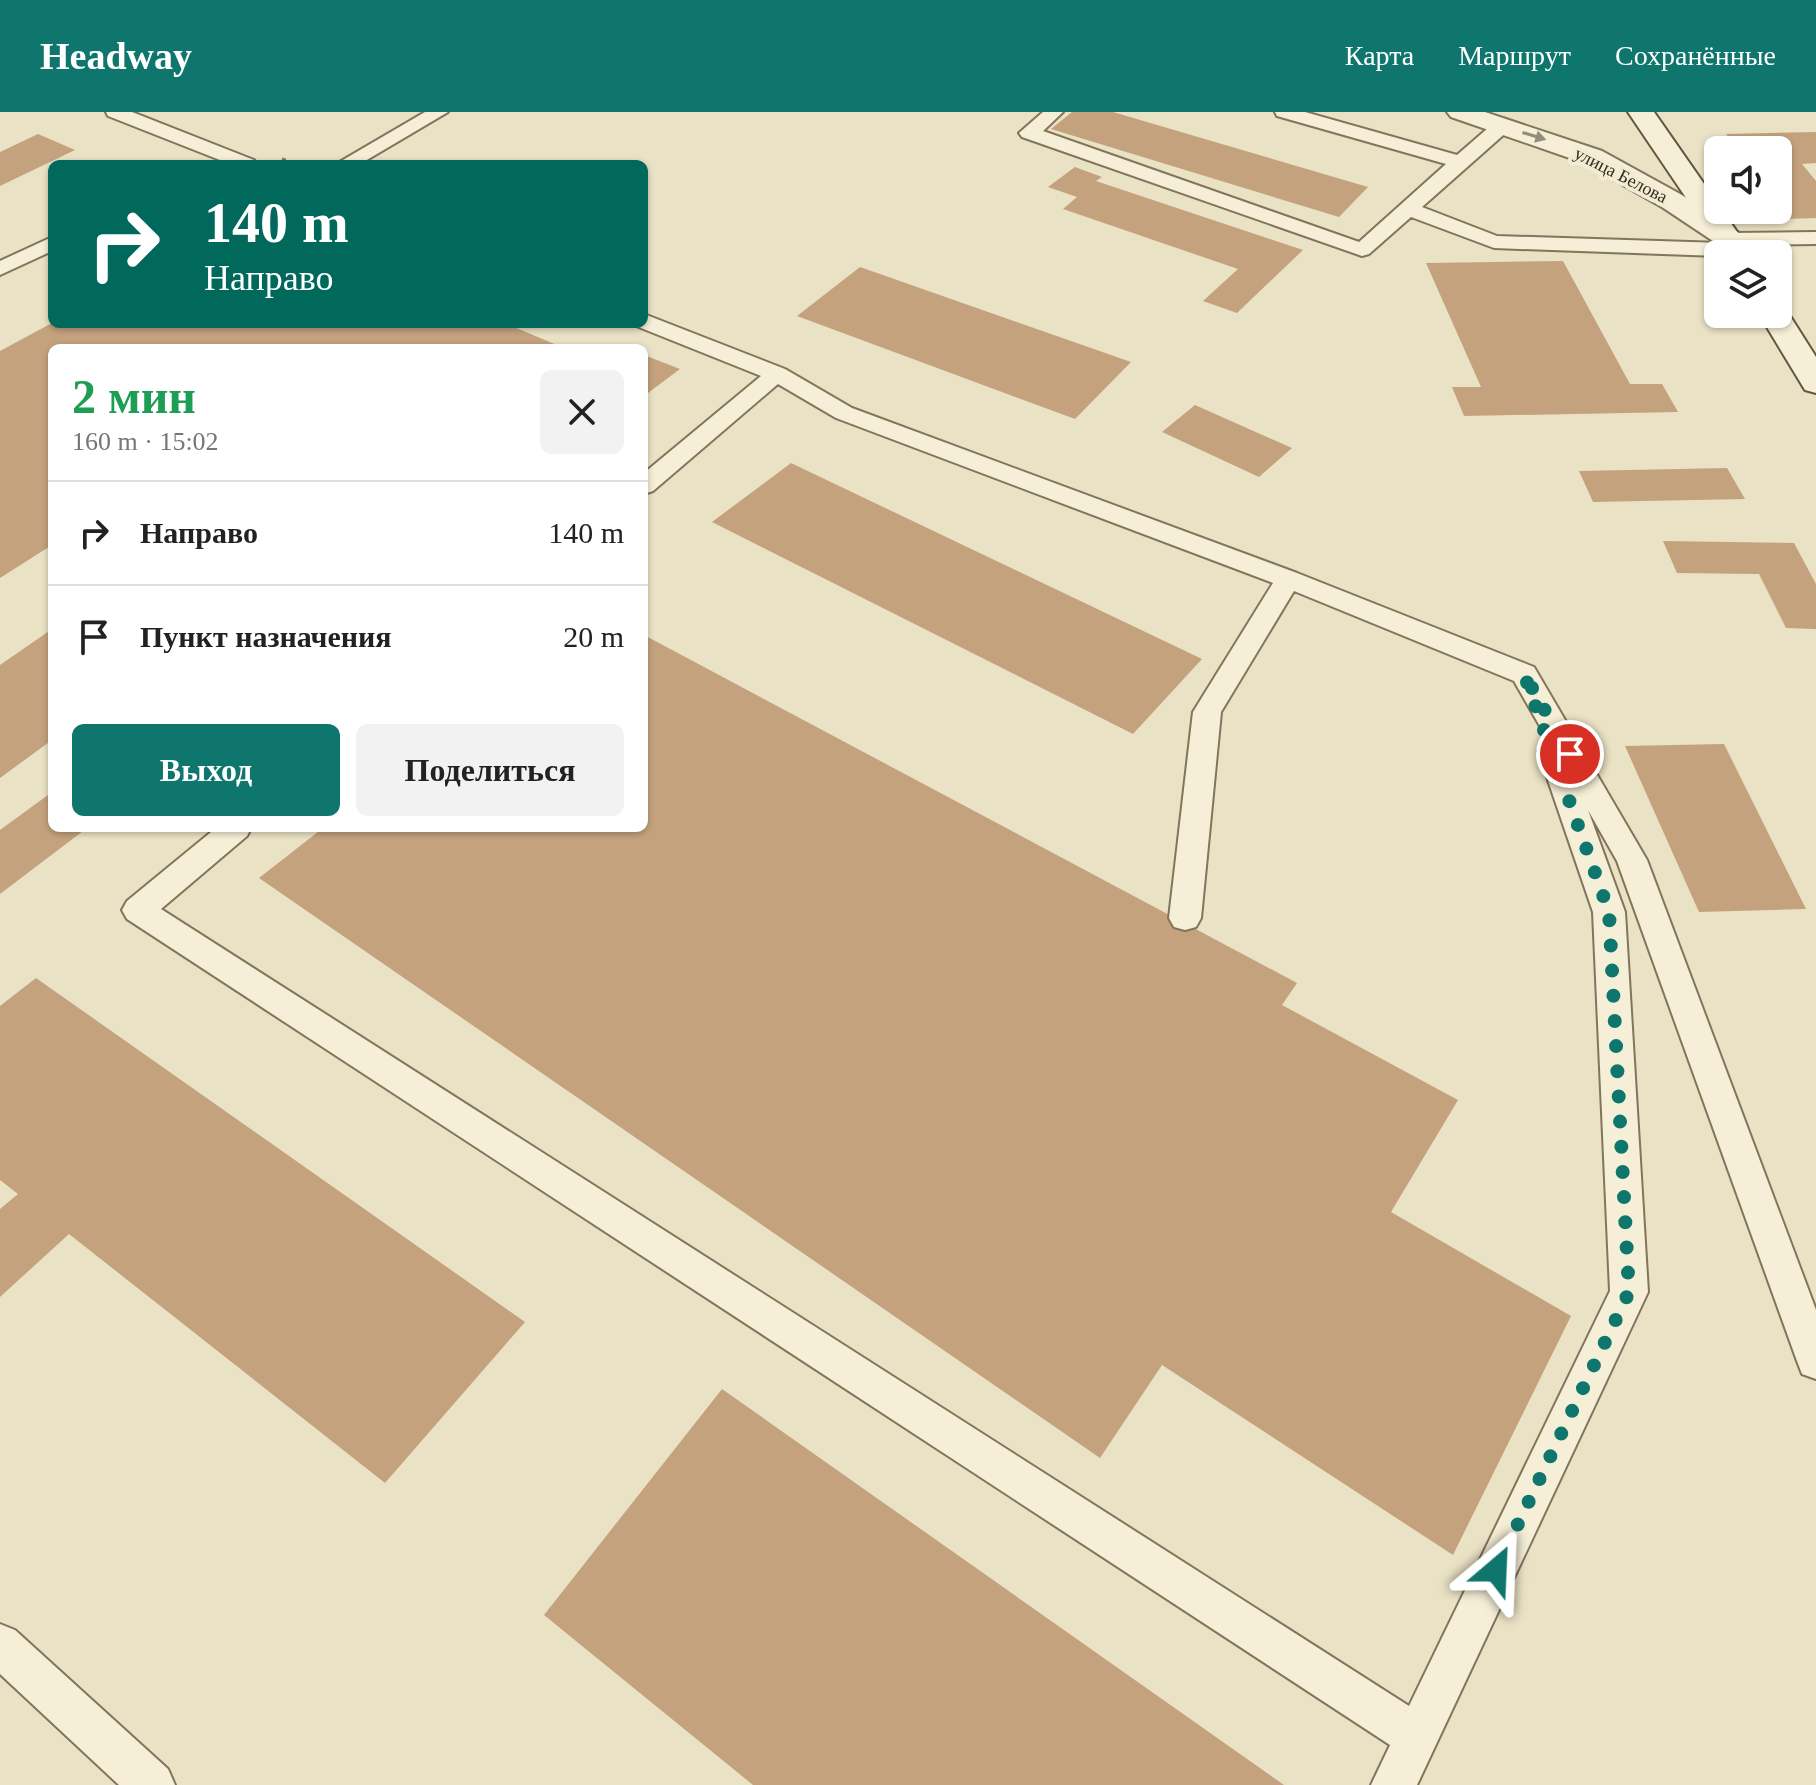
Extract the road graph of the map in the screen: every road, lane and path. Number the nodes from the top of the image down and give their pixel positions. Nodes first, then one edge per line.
1 (115, 112) edge
2 (439, 112) edge
3 (1054, 112) edge
4 (1284, 112) edge
5 (1460, 112) edge
6 (1641, 112) edge
7 (1502, 126) junction
8 (223, 154) junction
9 (212, 160) edge
10 (237, 160) edge
11 (353, 160) edge
12 (1460, 162) junction
13 (1408, 209) junction
14 (1816, 238) edge
15 (1724, 240) edge
16 (1729, 240) edge
17 (1792, 241) edge
18 (48, 245) edge
19 (1704, 247) edge
20 (0, 269) edge
21 (648, 323) edge
22 (1783, 328) edge
23 (777, 374) junction
24 (1816, 383) edge
25 (648, 483) edge
26 (1288, 579) junction
27 (1524, 674) junction
28 (231, 832) edge
29 (1185, 918) dead end
30 (1816, 1361) edge
31 (0, 1645) edge
32 (1417, 1737) junction
33 (152, 1785) edge
34 (1394, 1785) edge

1 - 8 lane
2 - 11 lane
3 - 13 lane
4 - 12 lane
5 - 7 street, улица Белова
6 - 16 street
7 - 12 lane
7 -> 15 street, улица Белова
8 - 9 lane
8 - 10 lane
12 - 13 lane
13 - 19 lane
14 - 17 lane
18 - 20 lane
21 - 23 lane
22 - 24 street
23 - 25 lane
23 - 26 lane
26 - 27 lane
26 - 29 lane
27 - 30 lane
27 - 32 lane
28 - 32 lane
31 - 33 lane
32 - 34 lane

